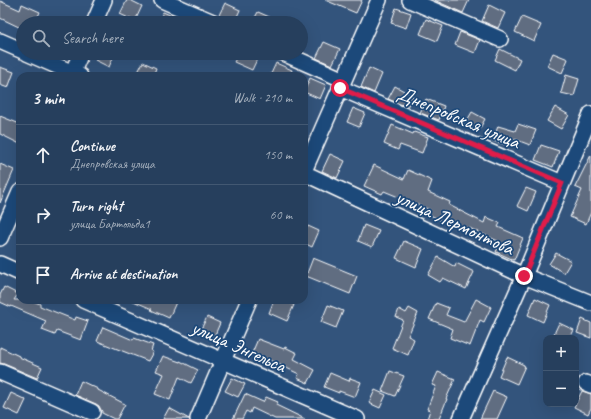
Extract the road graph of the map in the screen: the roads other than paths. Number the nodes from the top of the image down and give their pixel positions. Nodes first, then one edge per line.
1 (104, 0) edge
2 (162, 0) edge
3 (379, 0) edge
4 (410, 0) edge
5 (97, 16) edge
6 (199, 16) edge
7 (500, 39) dead end
8 (0, 41) edge
9 (16, 48) edge
10 (42, 60) edge
11 (79, 60) edge
12 (296, 60) edge
13 (68, 72) edge
14 (75, 72) edge
15 (342, 84) junction
16 (591, 114) edge
17 (308, 163) edge
18 (308, 174) edge
19 (562, 183) junction
20 (16, 201) edge
21 (0, 238) edge
22 (0, 264) edge
23 (16, 271) edge
24 (524, 276) junction
25 (591, 303) edge
26 (92, 304) edge
27 (247, 304) edge
28 (223, 361) junction
29 (0, 372) edge
30 (92, 412) dead end
31 (198, 419) edge
32 (357, 419) edge
33 (461, 419) edge

1 - 5 street
2 - 6 street
3 - 15 street
4 - 7 street
8 - 9 street
10 - 13 street
11 - 14 street
12 - 15 street, Днепровская улица
15 - 17 street
15 - 19 street, Днепровская улица
16 - 19 street
18 - 24 street, улица Лермонтова
19 - 24 street
20 - 21 street
22 - 23 street
24 - 25 street, улица Лермонтова
24 - 33 street
26 - 28 street, улица Энгельса
27 - 28 street
28 - 31 street
28 - 32 street, улица Энгельса
29 - 30 street

